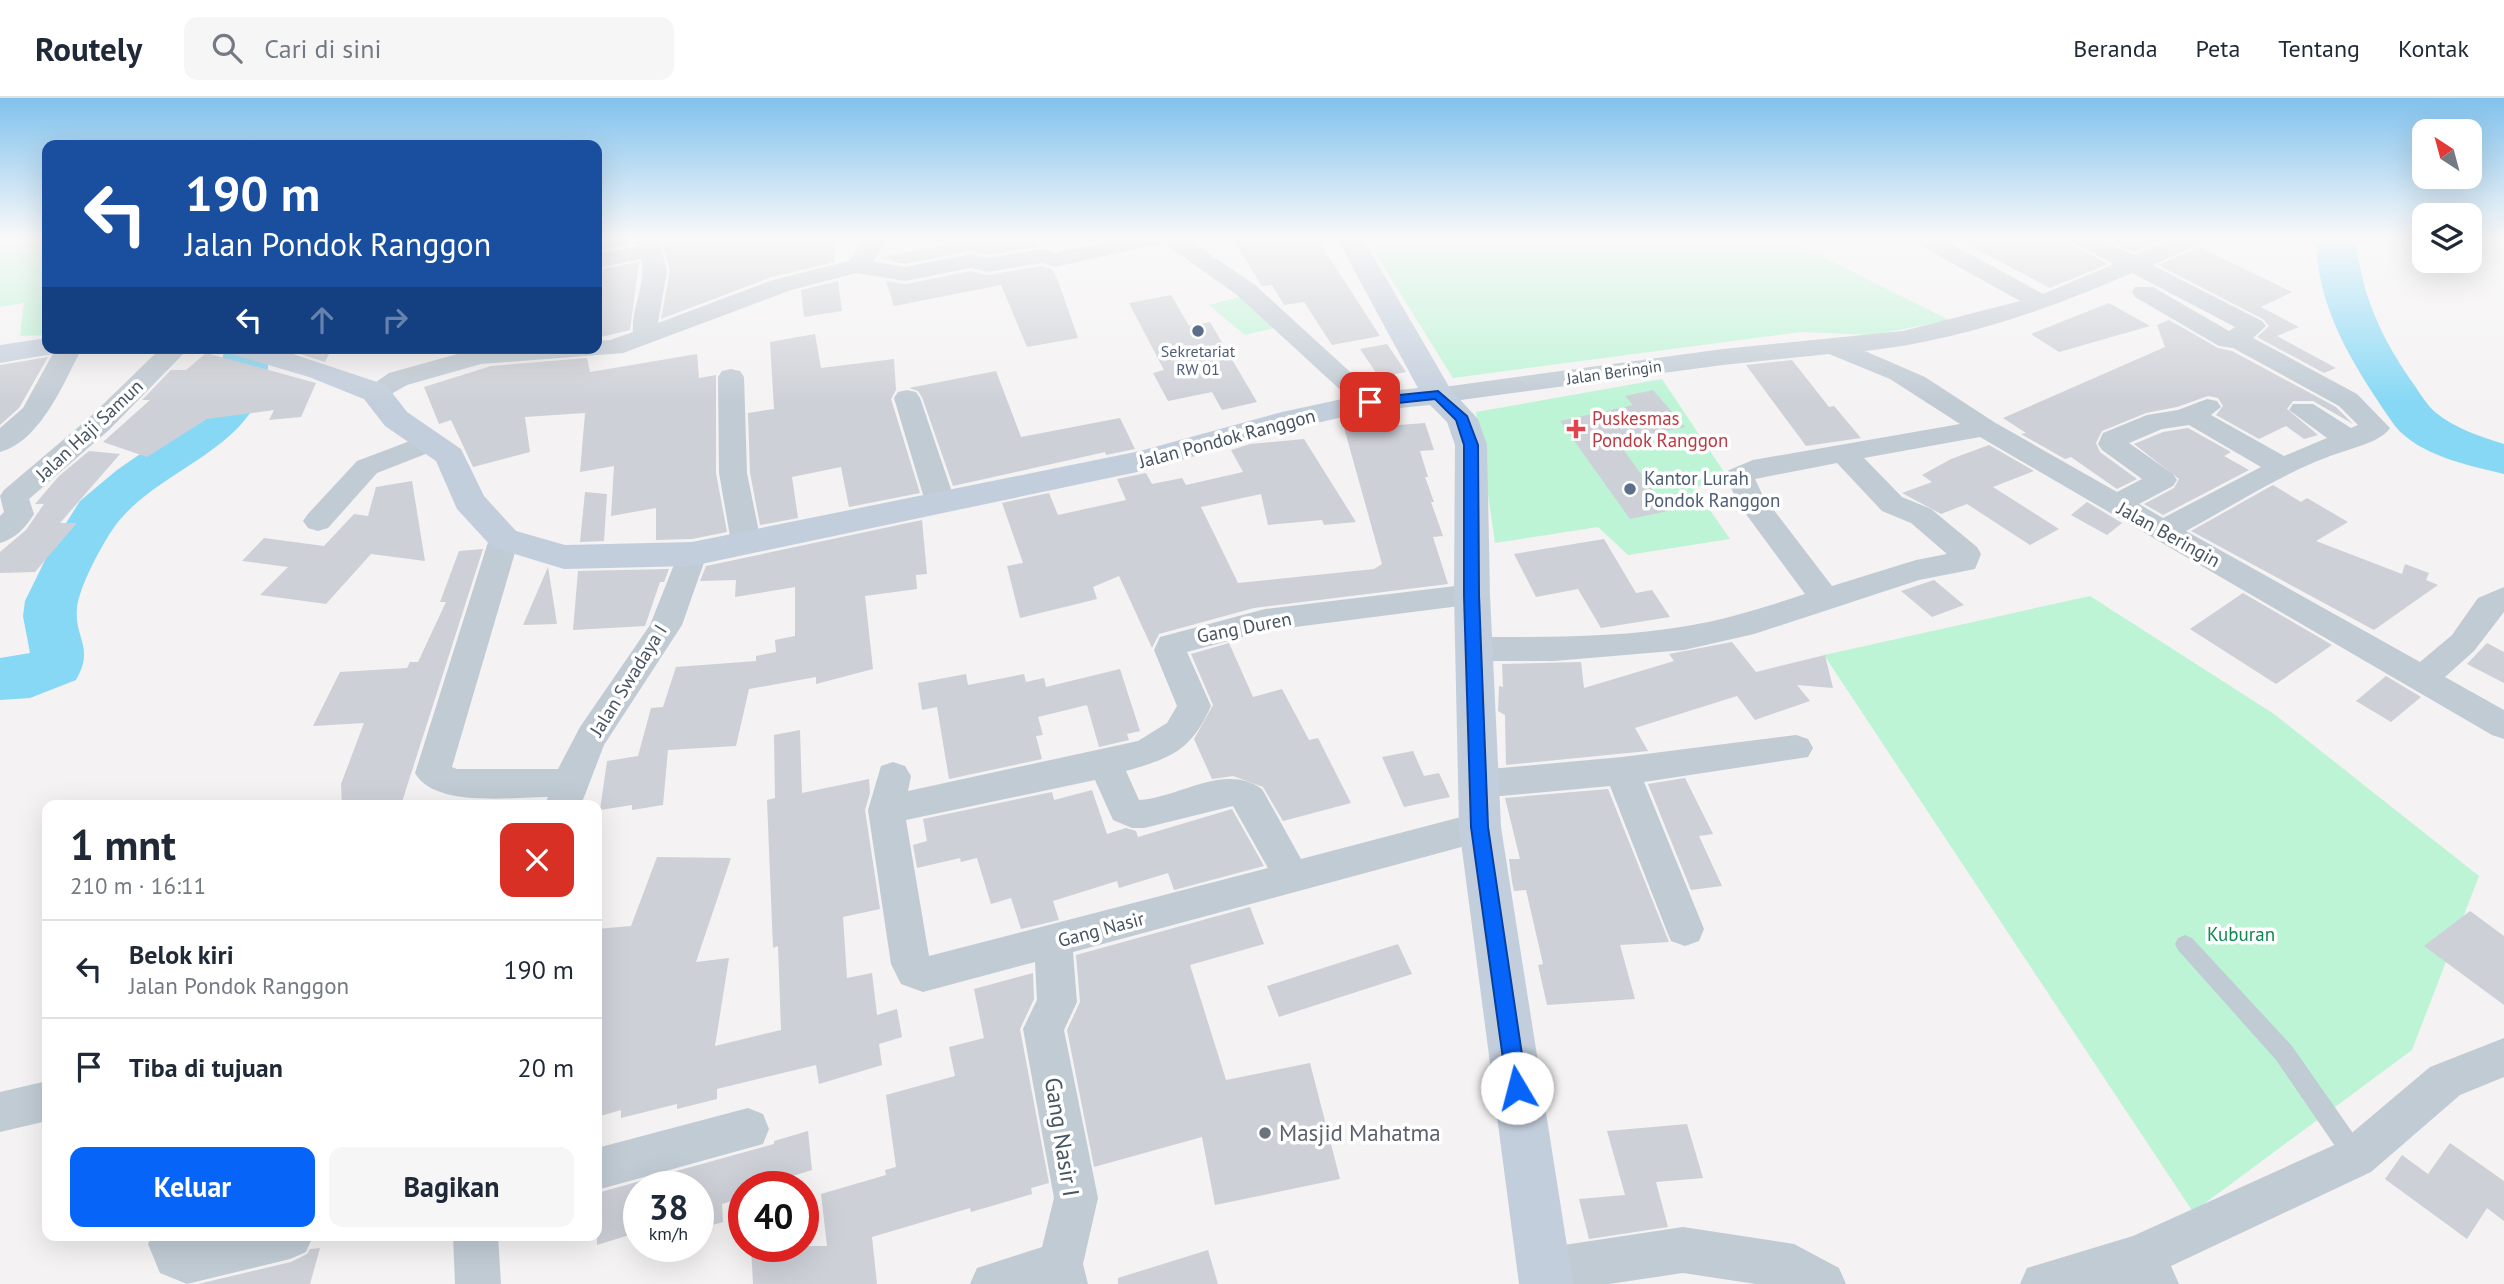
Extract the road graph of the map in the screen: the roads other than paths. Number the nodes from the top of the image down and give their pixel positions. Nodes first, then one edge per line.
1 (651, 292) edge
2 (762, 292) edge
3 (1249, 292) edge
4 (1380, 292) edge
5 (2023, 292) edge
6 (2068, 292) edge
7 (2154, 292) edge
8 (2042, 303) junction
9 (646, 336) junction
10 (42, 348) edge
11 (1832, 348) junction
12 (602, 349) edge
13 (0, 354) edge
14 (66, 354) edge
15 (170, 354) edge
16 (273, 354) edge
17 (405, 354) edge
18 (513, 354) edge
19 (731, 377) dead end
20 (386, 386) junction
21 (1438, 395) junction
22 (906, 398) dead end
23 (1370, 402) junction
24 (2303, 410) dead end
25 (1984, 428) junction
26 (2351, 441) junction
27 (431, 442) junction
28 (0, 443) edge
29 (1845, 455) junction
30 (2283, 467) junction
31 (940, 501) junction
32 (2117, 504) junction
33 (8, 516) edge
34 (318, 521) dead end
35 (2164, 530) junction
36 (504, 539) junction
37 (746, 542) junction
38 (692, 554) junction
39 (1472, 595) junction
40 (2504, 598) edge
41 (1827, 601) junction
42 (1474, 649) junction
43 (2422, 679) junction
44 (2504, 726) edge
45 (1796, 748) dead end
46 (1105, 764) junction
47 (1622, 771) junction
48 (1479, 784) junction
49 (566, 794) edge
50 (1480, 827) junction
51 (1292, 878) junction
52 (1685, 929) dead end
53 (1054, 942) junction
54 (2185, 944) dead end
55 (2504, 1057) edge
56 (42, 1102) edge
57 (0, 1112) edge
58 (748, 1129) dead end
59 (2356, 1157) junction
60 (602, 1168) edge
61 (173, 1241) edge
62 (269, 1241) edge
63 (475, 1241) edge
64 (2146, 1271) edge
65 (1063, 1274) edge
66 (1545, 1278) edge
67 (478, 1284) edge
68 (993, 1284) edge
69 (1824, 1284) edge
70 (2043, 1284) edge

1 - 9 street
2 - 9 street
3 - 23 street
4 - 21 street
5 - 8 street
6 - 8 street, Jalan Beringin
7 - 26 street
8 - 11 street, Jalan Beringin
9 - 12 street
10 - 13 street
11 - 21 street, Jalan Beringin
11 - 25 street, Jalan Beringin
14 - 28 street
15 - 33 street, Jalan Haji Samun
16 - 20 street
17 - 20 street
18 - 20 street
19 - 37 street
20 - 27 street
21 - 23 street, Jalan Pondok Ranggon
21 - 39 street
22 - 31 street
23 - 31 street, Jalan Pondok Ranggon
24 - 26 street
25 - 29 street
25 - 32 street, Jalan Beringin
26 - 30 street
27 - 34 street
27 - 36 street
29 - 41 street
29 - 41 street
30 - 32 street
30 - 35 street
31 - 37 street, Jalan Pondok Ranggon
32 - 35 street, Jalan Beringin
35 - 43 street, Jalan Beringin
36 - 38 street, Jalan Pondok Ranggon
36 - 49 street
37 - 38 street, Jalan Pondok Ranggon
38 - 49 street, Jalan Swadaya I
39 - 42 street
39 - 46 street, Gang Duren
40 - 43 street
41 - 42 street
42 - 48 street
43 - 44 street, Jalan Beringin
45 - 47 street
46 - 51 street
46 - 53 street, Gang Nasir
47 - 48 street
47 - 52 street
48 - 50 street
50 - 51 street, Gang Nasir
50 - 66 street
51 - 53 street, Gang Nasir
53 - 65 street, Gang Nasir I
54 - 59 lane
55 - 59 street
56 - 57 street
58 - 60 street
59 - 64 street
61 - 62 street
63 - 67 street
64 - 70 street
65 - 68 street, Gang Nasir I
66 - 69 street

